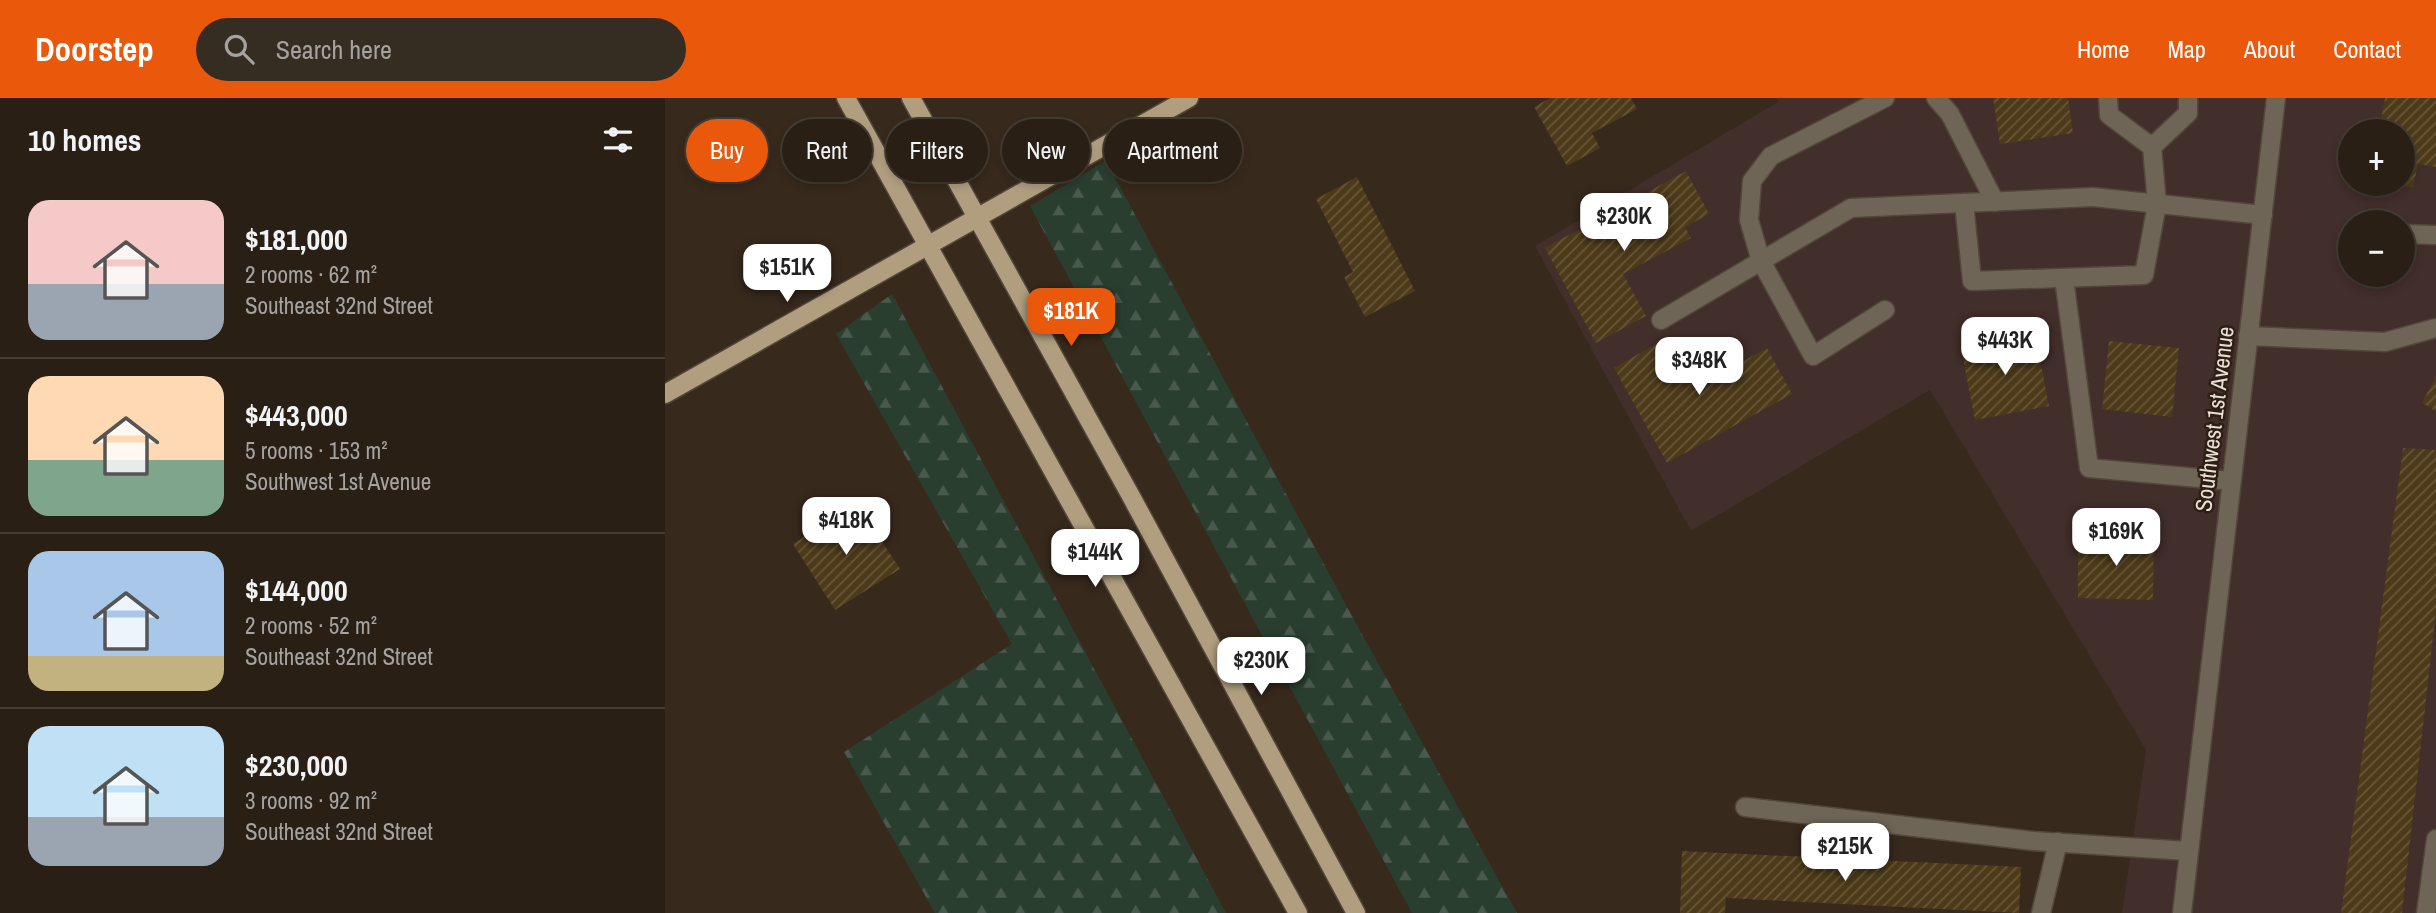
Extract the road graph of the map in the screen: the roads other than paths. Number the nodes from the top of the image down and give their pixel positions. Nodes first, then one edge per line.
1 (846, 98) edge
2 (911, 98) edge
3 (1189, 98) edge
4 (1885, 98) edge
5 (1936, 98) edge
6 (2108, 98) edge
7 (2189, 98) edge
8 (2276, 98) edge
9 (2152, 148) junction
10 (1995, 202) junction
11 (1964, 203) junction
12 (2157, 204) junction
13 (2263, 215) junction
14 (975, 218) junction
15 (2415, 234) edge
16 (2436, 235) edge
17 (927, 247) junction
18 (1761, 261) junction
19 (2064, 278) junction
20 (1885, 310) dead end
21 (1661, 320) dead end
22 (2436, 328) edge
23 (2248, 337) junction
24 (665, 394) edge
25 (2231, 481) junction
26 (1745, 807) dead end
27 (2436, 839) edge
28 (2058, 842) junction
29 (2188, 851) junction
30 (1298, 913) edge
31 (1356, 913) edge
32 (2041, 913) edge
33 (2182, 913) edge
34 (2426, 913) edge

1 - 17 main road
2 - 14 main road
3 - 14 main road
4 - 18 street
5 - 10 street
6 - 9 street
7 - 9 street
8 - 13 street, Southwest 1st Avenue
9 - 12 street
10 - 11 street
10 - 12 street
11 - 18 street
11 - 19 street
12 - 13 street
12 - 19 street
13 - 23 street, Southwest 1st Avenue
14 - 17 main road
14 - 31 main road
15 - 16 street
17 - 24 main road
17 - 30 main road
18 - 20 street
18 - 21 street
19 - 25 street
22 - 23 street
23 - 25 street, Southwest 1st Avenue
25 - 29 street, Southwest 1st Avenue
26 - 28 street
27 - 34 street
28 - 29 street
28 - 32 street
29 - 33 street, Southwest 1st Avenue

